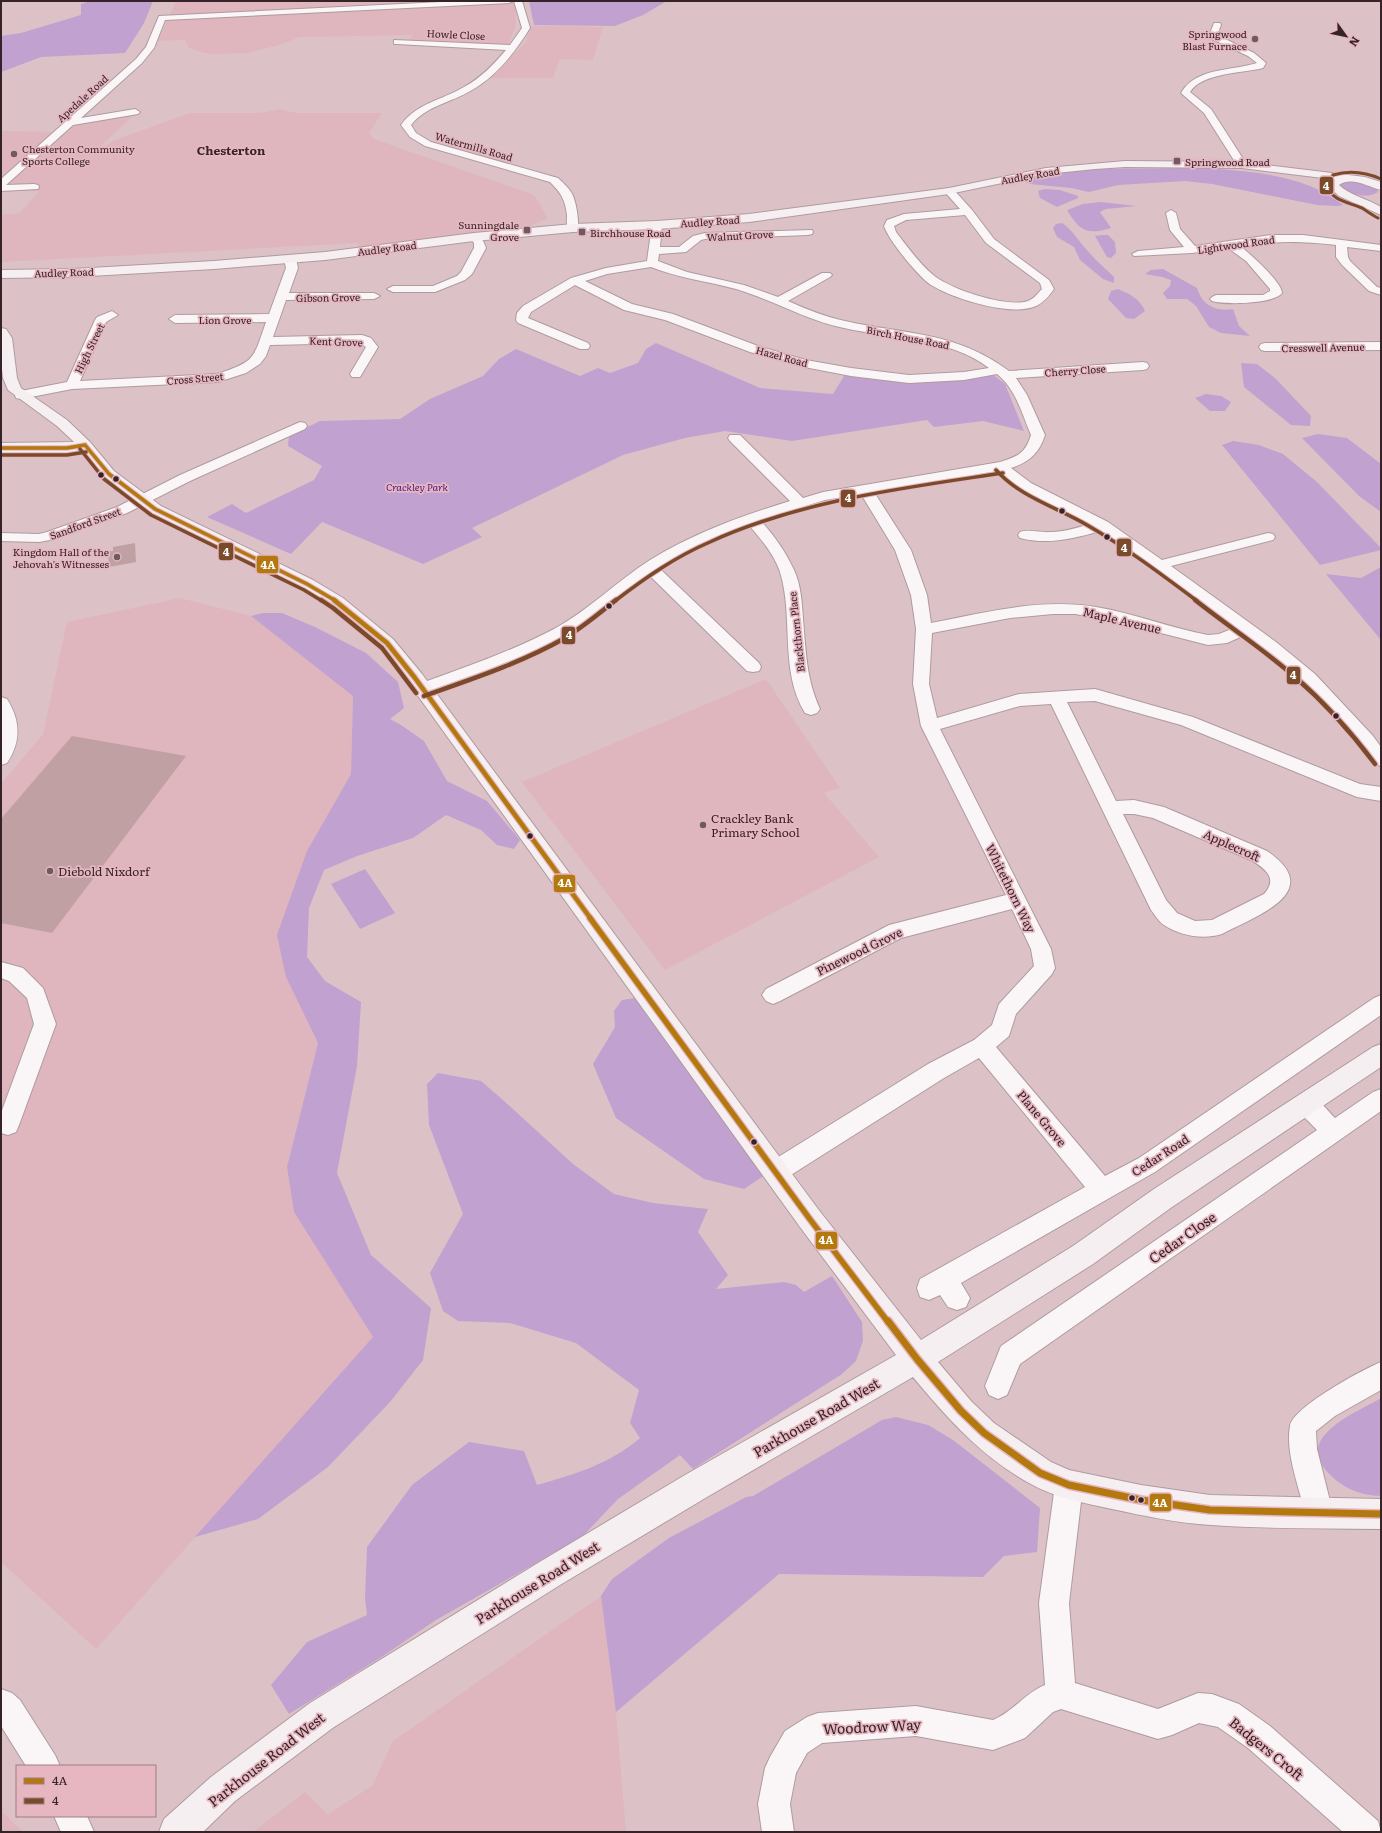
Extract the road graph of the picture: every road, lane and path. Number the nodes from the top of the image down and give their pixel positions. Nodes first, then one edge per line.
1 (509, 1) edge
2 (518, 1) edge
3 (1217, 26) dead end
4 (397, 42) dead end
5 (513, 48) junction
6 (135, 112) dead end
7 (72, 122) junction
8 (1242, 165) junction
9 (1272, 169) junction
10 (1381, 176) edge
11 (1357, 179) junction
12 (1, 184) edge
13 (34, 187) dead end
14 (1381, 187) edge
15 (1, 188) edge
16 (1335, 189) junction
17 (949, 191) junction
18 (1347, 195) junction
19 (1381, 195) edge
20 (968, 212) junction
21 (1172, 212) dead end
22 (1381, 212) edge
23 (657, 225) junction
24 (573, 228) junction
25 (808, 232) dead end
26 (474, 237) junction
27 (1341, 243) junction
28 (1230, 244) junction
29 (1381, 248) edge
30 (1192, 250) junction
31 (653, 257) junction
32 (290, 258) junction
33 (1152, 262) dead end
34 (1, 274) edge
35 (826, 274) dead end
36 (575, 280) junction
37 (393, 289) dead end
38 (1381, 292) edge
39 (374, 296) dead end
40 (282, 297) junction
41 (1216, 299) dead end
42 (779, 301) junction
43 (112, 316) dead end
44 (275, 318) junction
45 (175, 319) dead end
46 (1, 332) edge
47 (266, 341) junction
48 (584, 346) dead end
49 (1381, 346) edge
50 (1265, 347) dead end
51 (1143, 366) dead end
52 (1003, 372) junction
53 (356, 374) dead end
54 (72, 385) junction
55 (21, 395) junction
56 (300, 426) dead end
57 (735, 438) dead end
58 (85, 445) junction
59 (1, 448) edge
60 (1002, 466) junction
61 (865, 489) junction
62 (142, 500) junction
63 (800, 502) junction
64 (750, 518) junction
65 (1103, 525) junction
66 (1025, 535) dead end
67 (1, 537) edge
68 (1268, 537) dead end
69 (1159, 565) junction
70 (650, 568) junction
71 (924, 629) junction
72 (1246, 629) junction
73 (754, 667) dead end
74 (422, 689) junction
75 (1056, 697) junction
76 (1, 703) edge
77 (811, 709) dead end
78 (930, 726) junction
79 (1374, 739) edge
80 (1, 759) edge
81 (1381, 760) edge
82 (1381, 794) edge
83 (1110, 808) junction
84 (1018, 900) junction
85 (1, 970) edge
86 (773, 995) dead end
87 (1381, 1004) edge
88 (982, 1046) junction
89 (1381, 1054) edge
90 (1381, 1099) edge
91 (1306, 1104) junction
92 (8, 1125) dead end
93 (1334, 1132) junction
94 (775, 1172) junction
95 (1102, 1190) junction
96 (943, 1289) dead end
97 (917, 1359) junction
98 (1381, 1375) edge
99 (998, 1386) dead end
100 (1069, 1485) junction
101 (1319, 1513) junction
102 (1381, 1514) edge
103 (1061, 1694) junction
104 (1, 1704) edge
105 (43, 1765) edge
106 (70, 1817) edge
107 (78, 1832) edge
108 (177, 1832) edge
109 (778, 1832) edge
110 (1367, 1832) edge

1 - 7 street, Apedale Road
2 - 5 street, Watermills Road
3 - 8 street
4 - 5 street, Howle Close
5 - 24 street, Watermills Road
6 - 7 street
7 - 12 street, Apedale Road
8 - 9 street, Audley Road
8 - 17 street, Audley Road
9 - 11 street, Audley Road
9 - 16 street, Audley Road
10 - 11 street, Audley Road
11 - 14 street
11 - 16 street
13 - 15 street
16 - 18 street, Audley Road
17 - 20 street
17 - 23 street, Audley Road
18 - 19 street
18 - 22 street
20 - 20 street
21 - 30 street
23 - 24 street, Audley Road
23 - 31 street
24 - 26 street, Audley Road
25 - 31 street, Walnut Grove
26 - 32 street, Audley Road
26 - 37 street
27 - 28 street, Lightwood Road
27 - 29 street, Lightwood Road
27 - 38 street
28 - 30 street, Lightwood Road
28 - 41 street
30 - 33 street, Lightwood Road
31 - 36 street, Walnut Grove
31 - 42 street, Birch House Road
32 - 34 street, Audley Road
32 - 40 street, Cross Street
35 - 42 street
36 - 48 street, Walnut Grove
36 - 52 street, Hazel Road
39 - 40 street, Gibson Grove
40 - 44 street, Cross Street
42 - 52 street, Birch House Road
43 - 54 street, High Street
44 - 45 street, Lion Grove
44 - 47 street, Cross Street
46 - 55 street
47 - 53 street, Kent Grove
47 - 54 street, Cross Street
49 - 50 street, Cresswell Avenue
51 - 52 street, Cherry Close
52 - 60 street, Birch House Road
54 - 55 street, Cross Street
55 - 58 street
56 - 62 street, Sandford Street
57 - 63 street
58 - 59 street
58 - 62 street
60 - 61 street, Birch House Road
60 - 65 street
61 - 63 street, Birch House Road
61 - 71 street, Whitethorn Way
62 - 67 street, Sandford Street
62 - 74 street
63 - 64 street, Birch House Road
64 - 70 street, Birch House Road
64 - 77 street, Blackthorn Place
65 - 66 street
65 - 69 street
68 - 69 street
69 - 72 street
70 - 73 street
70 - 74 street, Birch House Road
71 - 72 street, Maple Avenue
71 - 78 street, Whitethorn Way
72 - 79 street
74 - 94 street
75 - 78 street
75 - 82 street
75 - 83 street, Applecroft
76 - 80 street
78 - 84 street, Whitethorn Way
79 - 81 street
83 - 83 street, Applecroft
84 - 86 street, Pinewood Grove
84 - 88 street, Whitethorn Way
85 - 92 street
87 - 95 street, Cedar Road
88 - 94 street, Whitethorn Way
88 - 95 street, Plane Grove
89 - 91 street
90 - 93 street, Cedar Close
91 - 93 street
91 - 97 street
93 - 99 street, Cedar Close
94 - 97 street
95 - 96 street, Cedar Road
97 - 100 street
97 - 108 street, Parkhouse Road West
98 - 101 street
100 - 101 street
100 - 103 street
101 - 102 street
103 - 109 street, Woodrow Way
103 - 110 street, Badgers Croft
104 - 105 street
106 - 107 street

